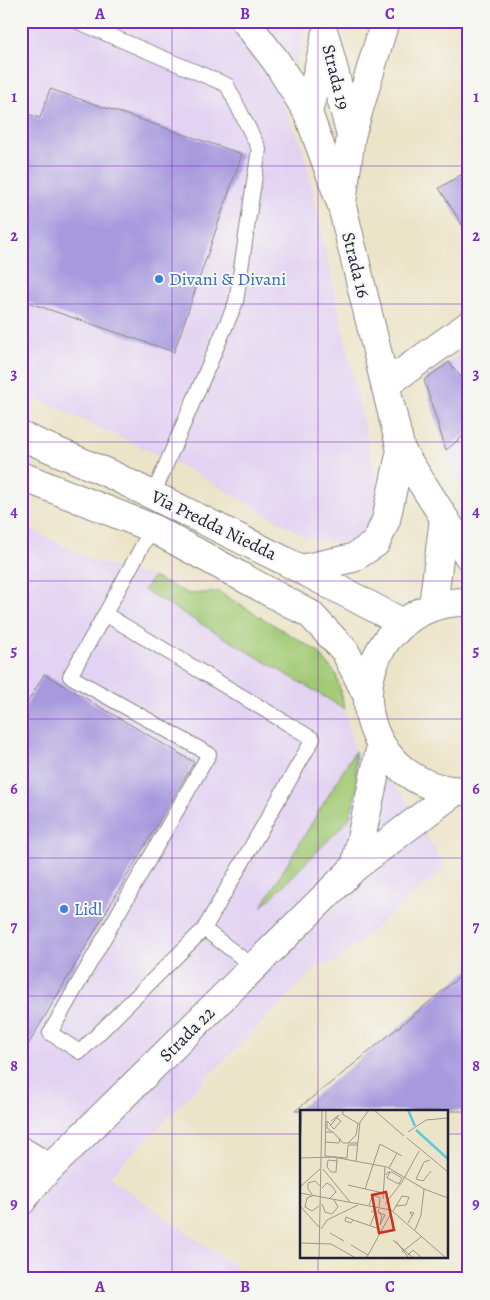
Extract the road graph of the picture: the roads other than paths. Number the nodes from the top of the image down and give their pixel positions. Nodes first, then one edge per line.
1 (76, 21) edge
2 (245, 21) edge
3 (385, 21) edge
4 (327, 29) edge
5 (308, 113) junction
6 (351, 136) junction
7 (342, 206) junction
8 (469, 325) edge
9 (385, 385) junction
10 (21, 436) edge
11 (401, 450) junction
12 (21, 476) edge
13 (152, 495) junction
14 (444, 518) junction
15 (152, 528) junction
16 (469, 556) edge
17 (301, 569) junction
18 (469, 602) edge
19 (433, 606) junction
20 (105, 614) junction
21 (403, 622) junction
22 (368, 697) junction
23 (381, 745) junction
24 (462, 791) edge
25 (355, 867) junction
26 (204, 929) junction
27 (254, 967) junction
28 (21, 1151) edge
29 (50, 1168) junction
30 (21, 1202) edge

1 - 13 lane
2 - 5 street, Strada 16
3 - 6 street, Strada 19
4 - 5 street, Strada 19
4 - 6 street, Strada 19
5 - 7 street, Strada 16
6 - 7 street, Strada 19
7 - 9 street, Strada 16
8 - 9 street
9 - 11 street, Strada 16
10 - 13 street, Via Predda Niedda
11 - 14 street, Strada 16
11 - 17 street
12 - 15 street, Via Predda Niedda
13 - 17 street, Via Predda Niedda
14 - 16 street, Strada 16
14 - 19 street
15 - 20 lane
15 - 22 street, Via Predda Niedda
17 - 21 street, Via Predda Niedda
18 - 19 street
19 - 21 street
20 - 26 lane
20 - 26 lane
21 - 22 street
22 - 23 street
23 - 24 street
23 - 25 street
24 - 25 street, Strada 22
25 - 27 street, Strada 22
26 - 27 lane
27 - 29 street, Strada 22
28 - 29 street
29 - 30 street, Strada 22

